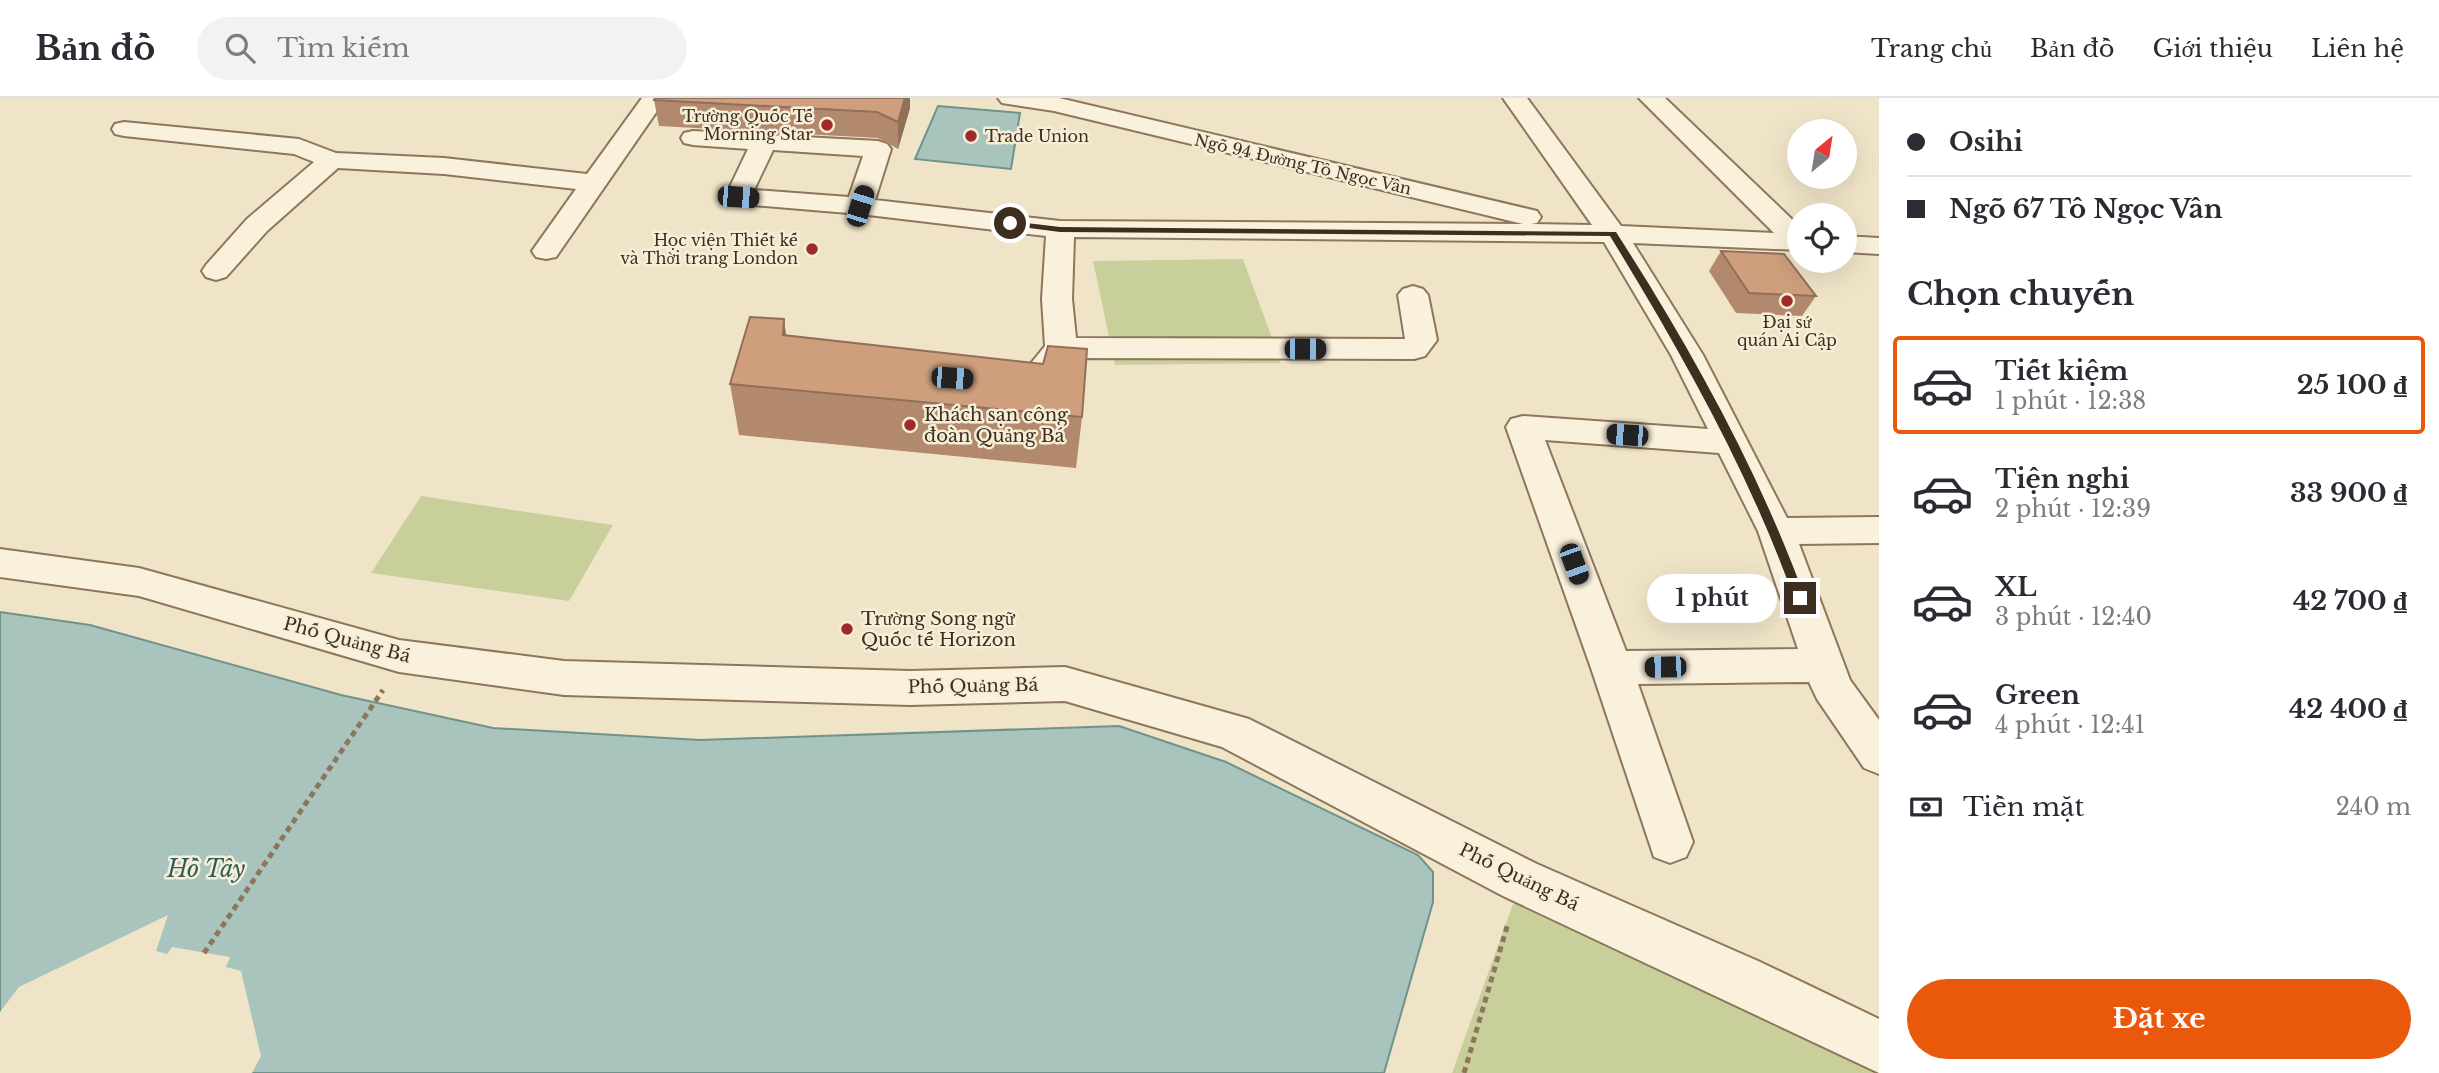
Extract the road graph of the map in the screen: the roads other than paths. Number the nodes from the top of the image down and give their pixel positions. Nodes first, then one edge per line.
1 (654, 98) edge
2 (1010, 98) edge
3 (1515, 98) edge
4 (1651, 98) edge
5 (124, 129) dead end
6 (693, 138) dead end
7 (764, 142) junction
8 (332, 160) junction
9 (594, 183) junction
10 (860, 206) junction
11 (1060, 229) junction
12 (1787, 229) edge
13 (1604, 233) junction
14 (1787, 241) edge
15 (1857, 245) edge
16 (1879, 246) edge
17 (546, 251) dead end
18 (216, 271) dead end
19 (1413, 295) dead end
20 (1061, 348) junction
21 (1011, 379) edge
22 (1731, 442) junction
23 (1879, 530) edge
24 (1776, 531) junction
25 (0, 563) edge
26 (1824, 665) junction
27 (1612, 668) junction
28 (1879, 755) edge
29 (1670, 842) dead end
30 (1879, 1047) edge

1 - 9 street
2 - 13 street, Ngõ 94 Đường Tô Ngọc Vân
3 - 13 street
4 - 12 street
5 - 8 street
6 - 7 street
7 - 10 street
7 - 10 street
8 - 9 street
8 - 18 street
9 - 17 street
10 - 11 street
11 - 13 street
11 - 20 street
13 - 14 street
13 - 22 street
15 - 16 street
19 - 20 street
20 - 21 street
22 - 24 street
22 - 27 street
23 - 24 street
24 - 26 street
25 - 30 street, Phố Quảng Bá
26 - 27 street
26 - 28 street
27 - 29 street

